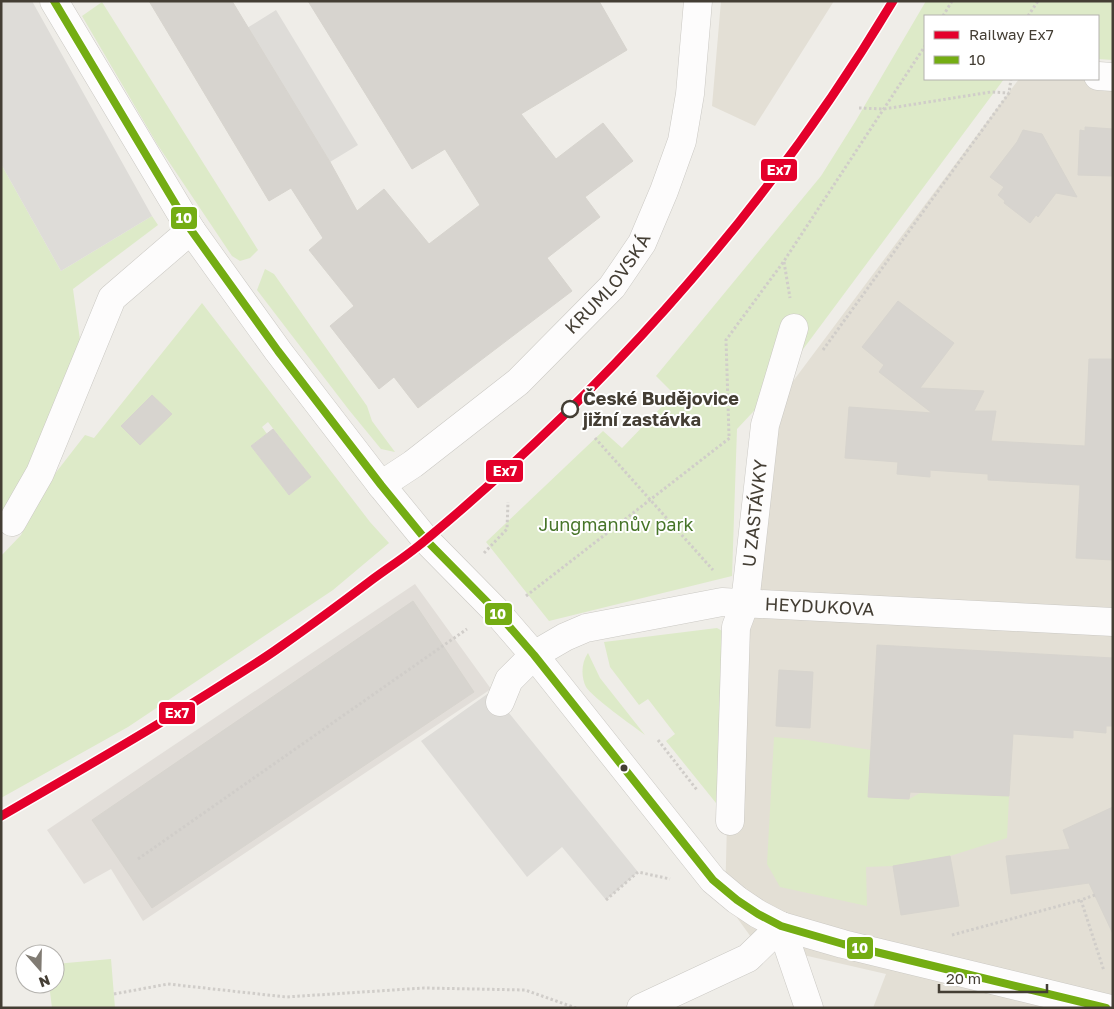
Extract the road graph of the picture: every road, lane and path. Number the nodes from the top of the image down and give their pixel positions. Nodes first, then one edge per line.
1 (54, 1) edge
2 (698, 1) edge
3 (952, 1) edge
4 (1038, 1) edge
5 (944, 15) edge
6 (1029, 15) edge
7 (924, 48) edge
8 (1099, 76) edge
9 (1113, 77) edge
10 (1011, 80) edge
11 (1009, 94) junction
12 (859, 108) dead end
13 (884, 109) junction
14 (191, 230) junction
15 (794, 328) joint
16 (765, 425) junction
17 (595, 438) dead end
18 (729, 438) junction
19 (381, 485) junction
20 (649, 500) junction
21 (508, 502) dead end
22 (12, 522) dead end
23 (482, 556) dead end
24 (714, 571) dead end
25 (522, 599) dead end
26 (745, 602) junction
27 (1113, 622) edge
28 (448, 642) dead end
29 (534, 655) junction
30 (500, 702) dead end
31 (658, 740) dead end
32 (698, 791) dead end
33 (730, 821) dead end
34 (138, 859) dead end
35 (713, 880) junction
36 (1095, 895) dead end
37 (606, 900) dead end
38 (1081, 900) junction
39 (781, 926) junction
40 (952, 935) dead end
41 (1104, 971) dead end
42 (114, 994) dead end
43 (576, 1008) edge
44 (641, 1008) edge
45 (809, 1008) edge
46 (1107, 1008) edge

1 - 14 street
2 - 19 street, KRUMLOVSKÁ
3 - 5 path
4 - 6 path
7 - 13 path
8 - 9 street
10 - 11 path
11 - 13 path
11 - 15 path
12 - 13 path
13 - 18 path
14 - 19 street
14 - 22 street
15 - 16 street, U ZASTÁVKY
16 - 18 path
16 - 26 street, U ZASTÁVKY
17 - 20 path
18 - 20 path
19 - 29 street
20 - 24 path
20 - 25 path
21 - 23 path
26 - 27 street, HEYDUKOVA
26 - 29 street, HEYDUKOVA
26 - 33 street, U ZASTÁVKY
28 - 34 path
29 - 30 street, HEYDUKOVA
29 - 35 street
31 - 32 path
35 - 37 path
35 - 39 street
36 - 38 path
38 - 40 path
38 - 41 path
39 - 44 street
39 - 45 street
39 - 46 street
42 - 43 path

